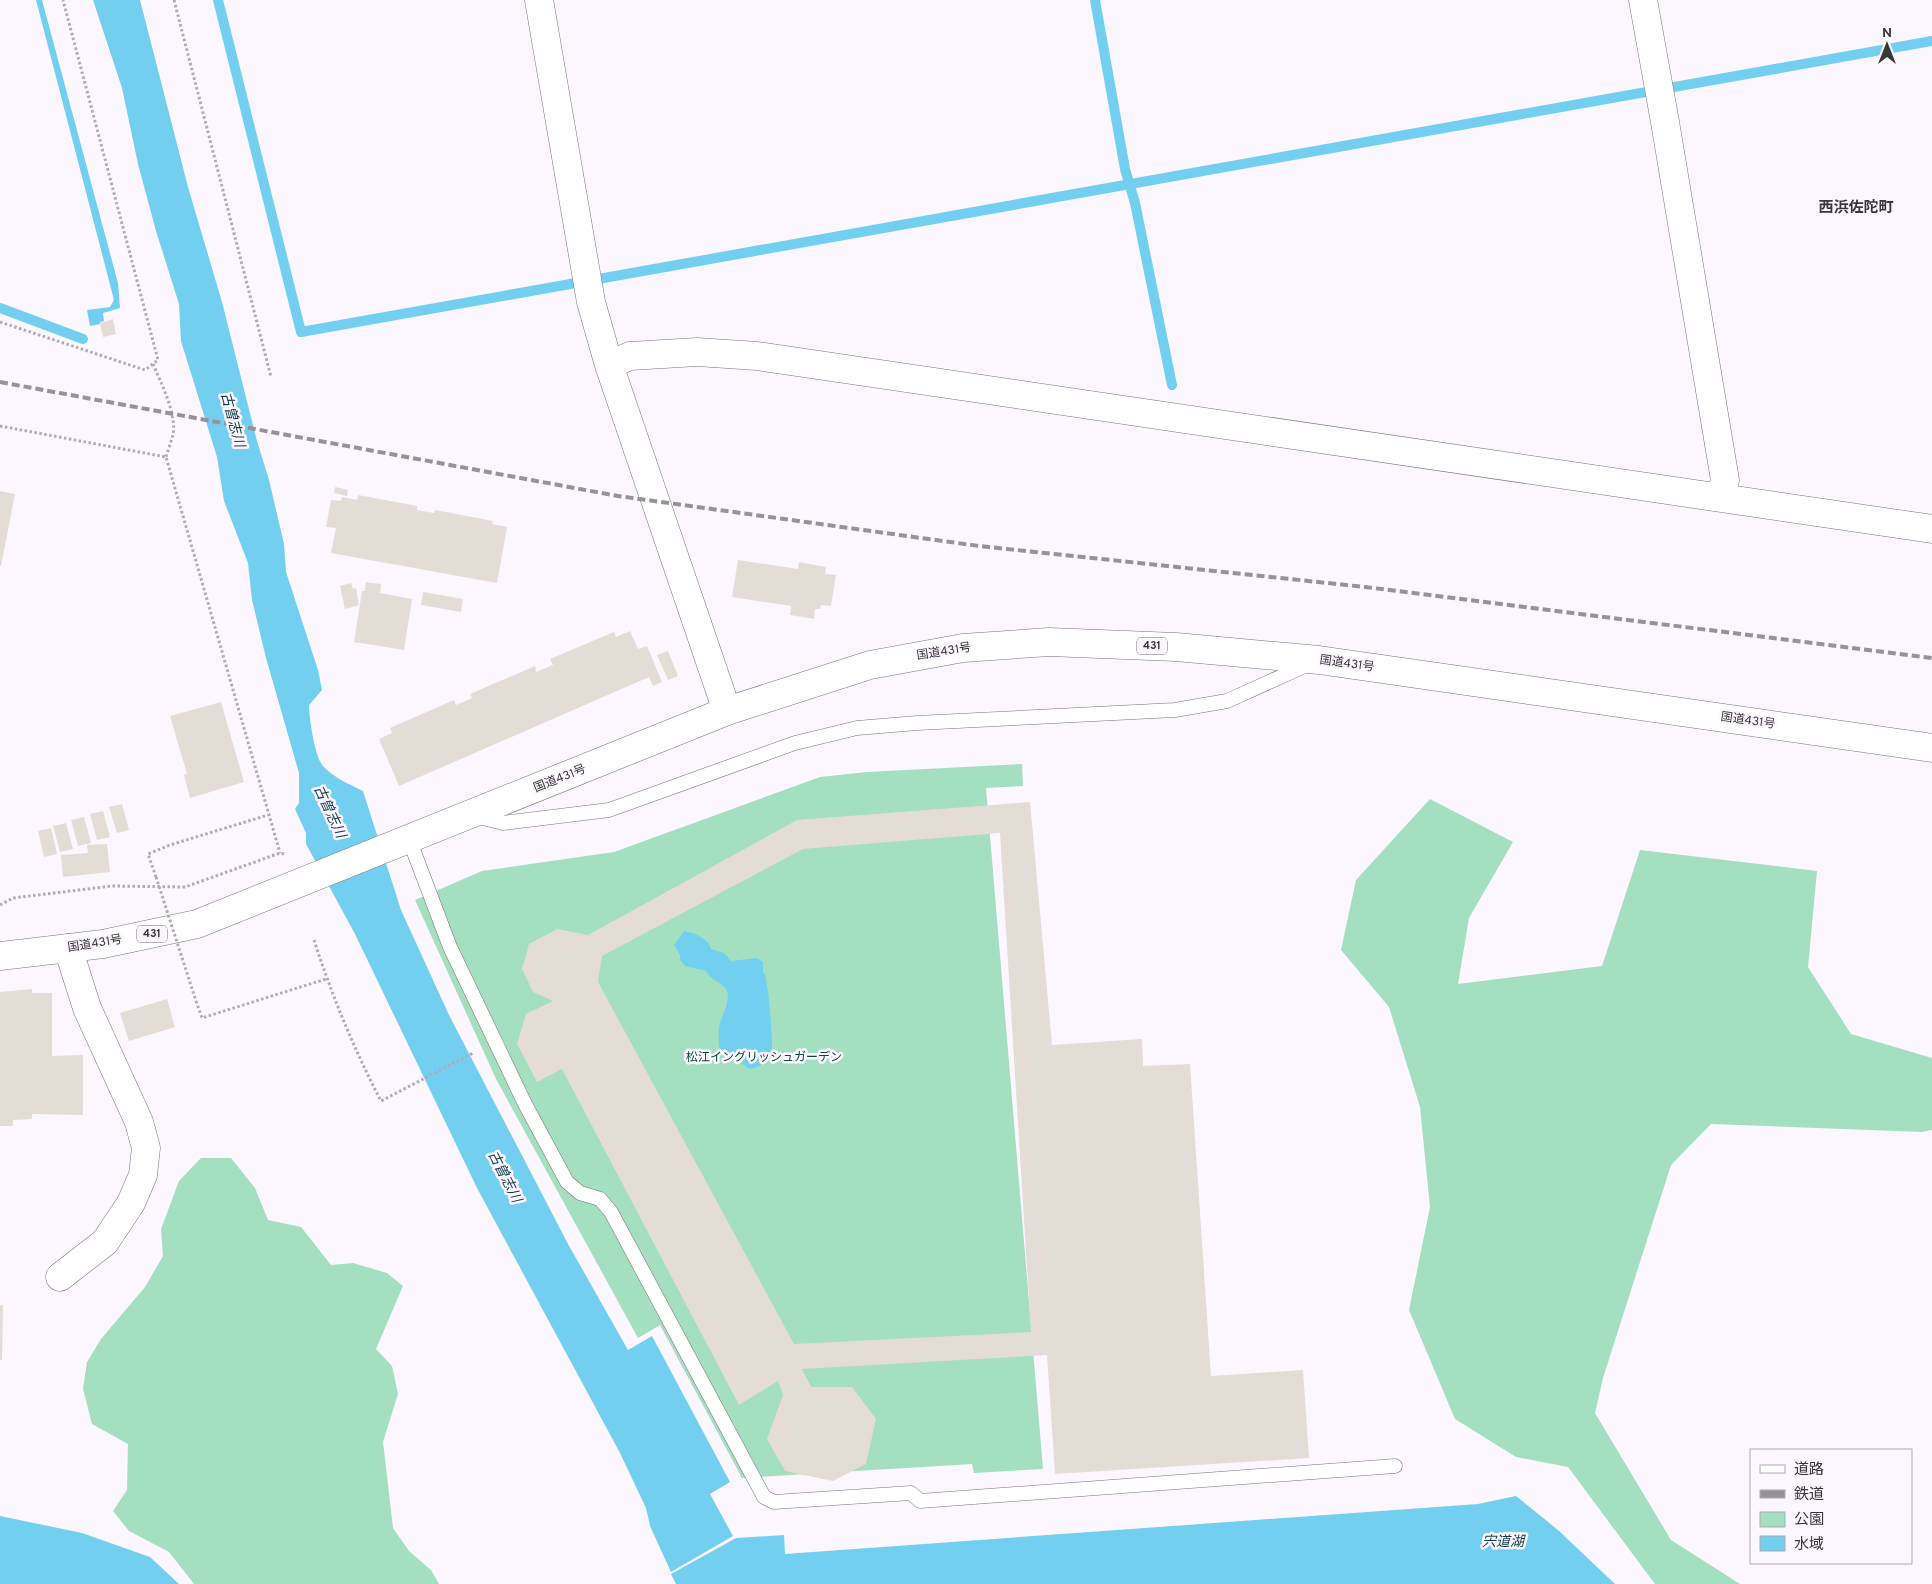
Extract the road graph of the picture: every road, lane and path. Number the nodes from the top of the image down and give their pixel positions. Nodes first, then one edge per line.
1 (63, 0) edge
2 (174, 0) edge
3 (539, 0) edge
4 (1643, 0) edge
5 (0, 322) edge
6 (153, 364) junction
7 (609, 365) junction
8 (271, 377) dead end
9 (0, 426) edge
10 (166, 457) junction
11 (1721, 497) junction
12 (1932, 529) edge
13 (1319, 660) junction
14 (726, 711) junction
15 (1932, 748) edge
16 (268, 815) junction
17 (472, 815) junction
18 (404, 841) junction
19 (0, 905) edge
20 (314, 940) dead end
21 (68, 948) junction
22 (0, 956) edge
23 (326, 979) junction
24 (476, 1051) dead end
25 (60, 1277) dead end
26 (1395, 1466) dead end

1 - 6 path
2 - 8 path
3 - 7 main road
4 - 11 main road
5 - 6 path
6 - 10 path
7 - 11 main road
7 - 14 main road
9 - 10 path
10 - 16 path
11 - 12 main road
13 - 14 main road, 国道431号 / 431
13 - 15 main road, 国道431号 / 431
13 - 17 lane
14 - 17 main road, 国道431号 / 431
16 - 19 path
16 - 23 path, bridge
17 - 18 main road, 国道431号 / 431
18 - 21 main road, 国道431号 / 431
18 - 26 lane
20 - 23 path
21 - 22 main road, 国道431号 / 431
21 - 25 main road
23 - 24 path

